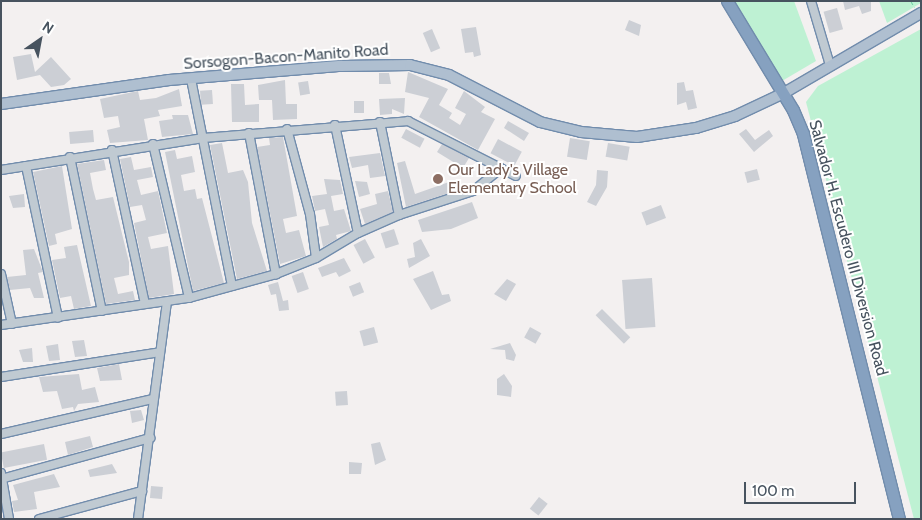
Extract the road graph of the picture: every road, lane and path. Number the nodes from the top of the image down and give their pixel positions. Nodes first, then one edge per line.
1 (727, 1) edge
2 (811, 1) edge
3 (921, 13) edge
4 (830, 65) junction
5 (191, 79) junction
6 (784, 93) junction
7 (1, 104) edge
8 (380, 122) junction
9 (335, 125) junction
10 (287, 129) junction
11 (249, 133) junction
12 (203, 138) junction
13 (153, 144) junction
14 (112, 150) junction
15 (70, 157) junction
16 (26, 166) junction
17 (501, 168) junction
18 (1, 170) edge
19 (516, 176) dead end
20 (400, 215) junction
21 (358, 233) junction
22 (316, 258) junction
23 (1, 274) edge
24 (276, 274) junction
25 (232, 286) junction
26 (189, 298) junction
27 (167, 302) junction
28 (144, 304) junction
29 (102, 310) junction
30 (58, 318) junction
31 (12, 324) junction
32 (1, 325) edge
33 (160, 352) junction
34 (1, 377) edge
35 (153, 399) junction
36 (1, 434) edge
37 (150, 438) junction
38 (2, 477) edge
39 (142, 491) junction
40 (9, 519) edge
41 (39, 519) edge
42 (138, 519) edge
43 (899, 519) edge

1 - 6 highway, Salvador H. Escudero III Diversion Road
2 - 4 street
3 - 4 main road, Sorsogon-Bacon-Manito Road
4 - 6 main road, Sorsogon-Bacon-Manito Road
5 - 6 main road, Sorsogon-Bacon-Manito Road
5 - 7 main road, Sorsogon-Bacon-Manito Road
5 - 12 street
6 - 43 highway, Salvador H. Escudero III Diversion Road
8 - 9 street
8 - 17 street
8 - 20 street
9 - 10 street
9 - 21 street
10 - 11 street
10 - 22 street
11 - 12 street
11 - 24 street
12 - 13 street
12 - 25 street
13 - 14 street
13 - 26 street
14 - 15 street
14 - 28 street
15 - 16 street
15 - 29 street
16 - 18 street
16 - 30 street
17 - 19 street
17 - 20 street
20 - 21 street
21 - 22 street
22 - 24 street
23 - 31 street
24 - 25 street
25 - 26 street
26 - 27 street
27 - 28 street
27 - 33 street
28 - 29 street
29 - 30 street
30 - 31 street
31 - 32 street
33 - 34 street
33 - 35 street
35 - 36 street
35 - 37 street
37 - 38 street
37 - 39 street
38 - 40 street
39 - 41 street
39 - 42 street

